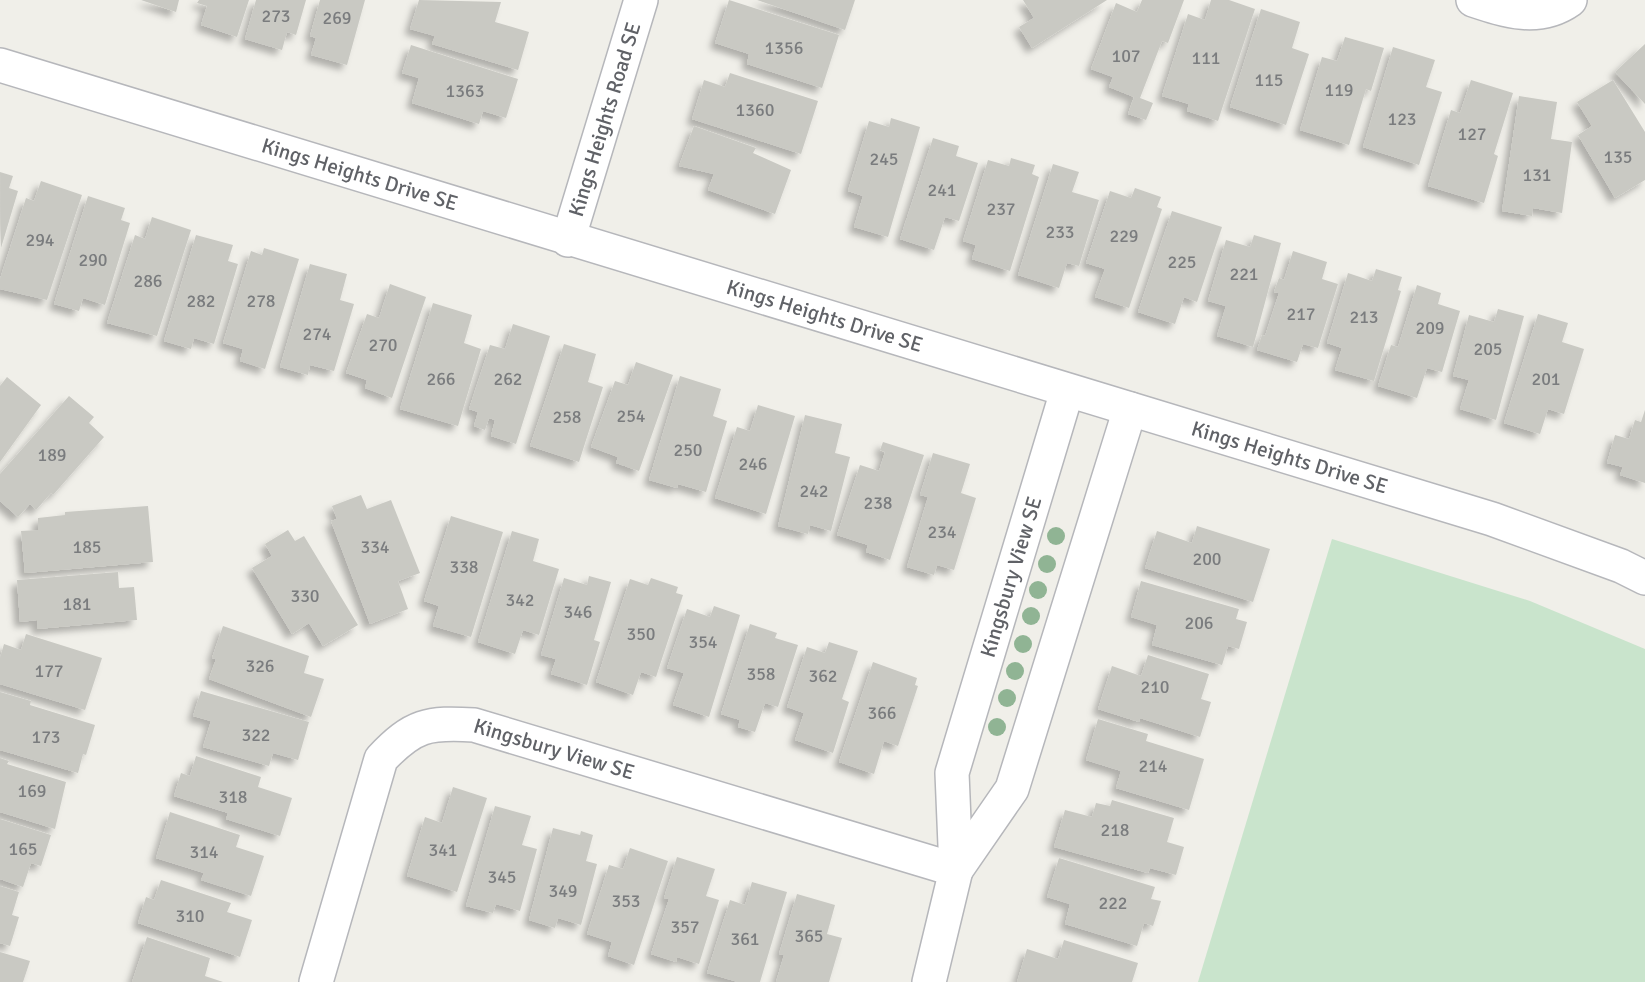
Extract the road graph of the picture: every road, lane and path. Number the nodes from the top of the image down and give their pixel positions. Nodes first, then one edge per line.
1 (641, 0) edge
2 (1473, 0) edge
3 (1570, 0) edge
4 (0, 65) edge
5 (568, 240) junction
6 (1067, 391) junction
7 (1130, 409) junction
8 (1645, 578) edge
9 (956, 870) junction
10 (316, 982) edge
11 (929, 982) edge

1 - 5 street, Kings Heights Road SE
2 - 3 street
4 - 5 street, Kings Heights Drive SE
5 - 6 street, Kings Heights Drive SE
6 - 7 street, Kings Heights Drive SE
6 - 9 street, Kingsbury View SE
7 - 8 street, Kings Heights Drive SE
7 - 9 street, Kingsbury View SE
9 - 10 street, Kingsbury View SE
9 - 11 street, Kingsbury View SE

